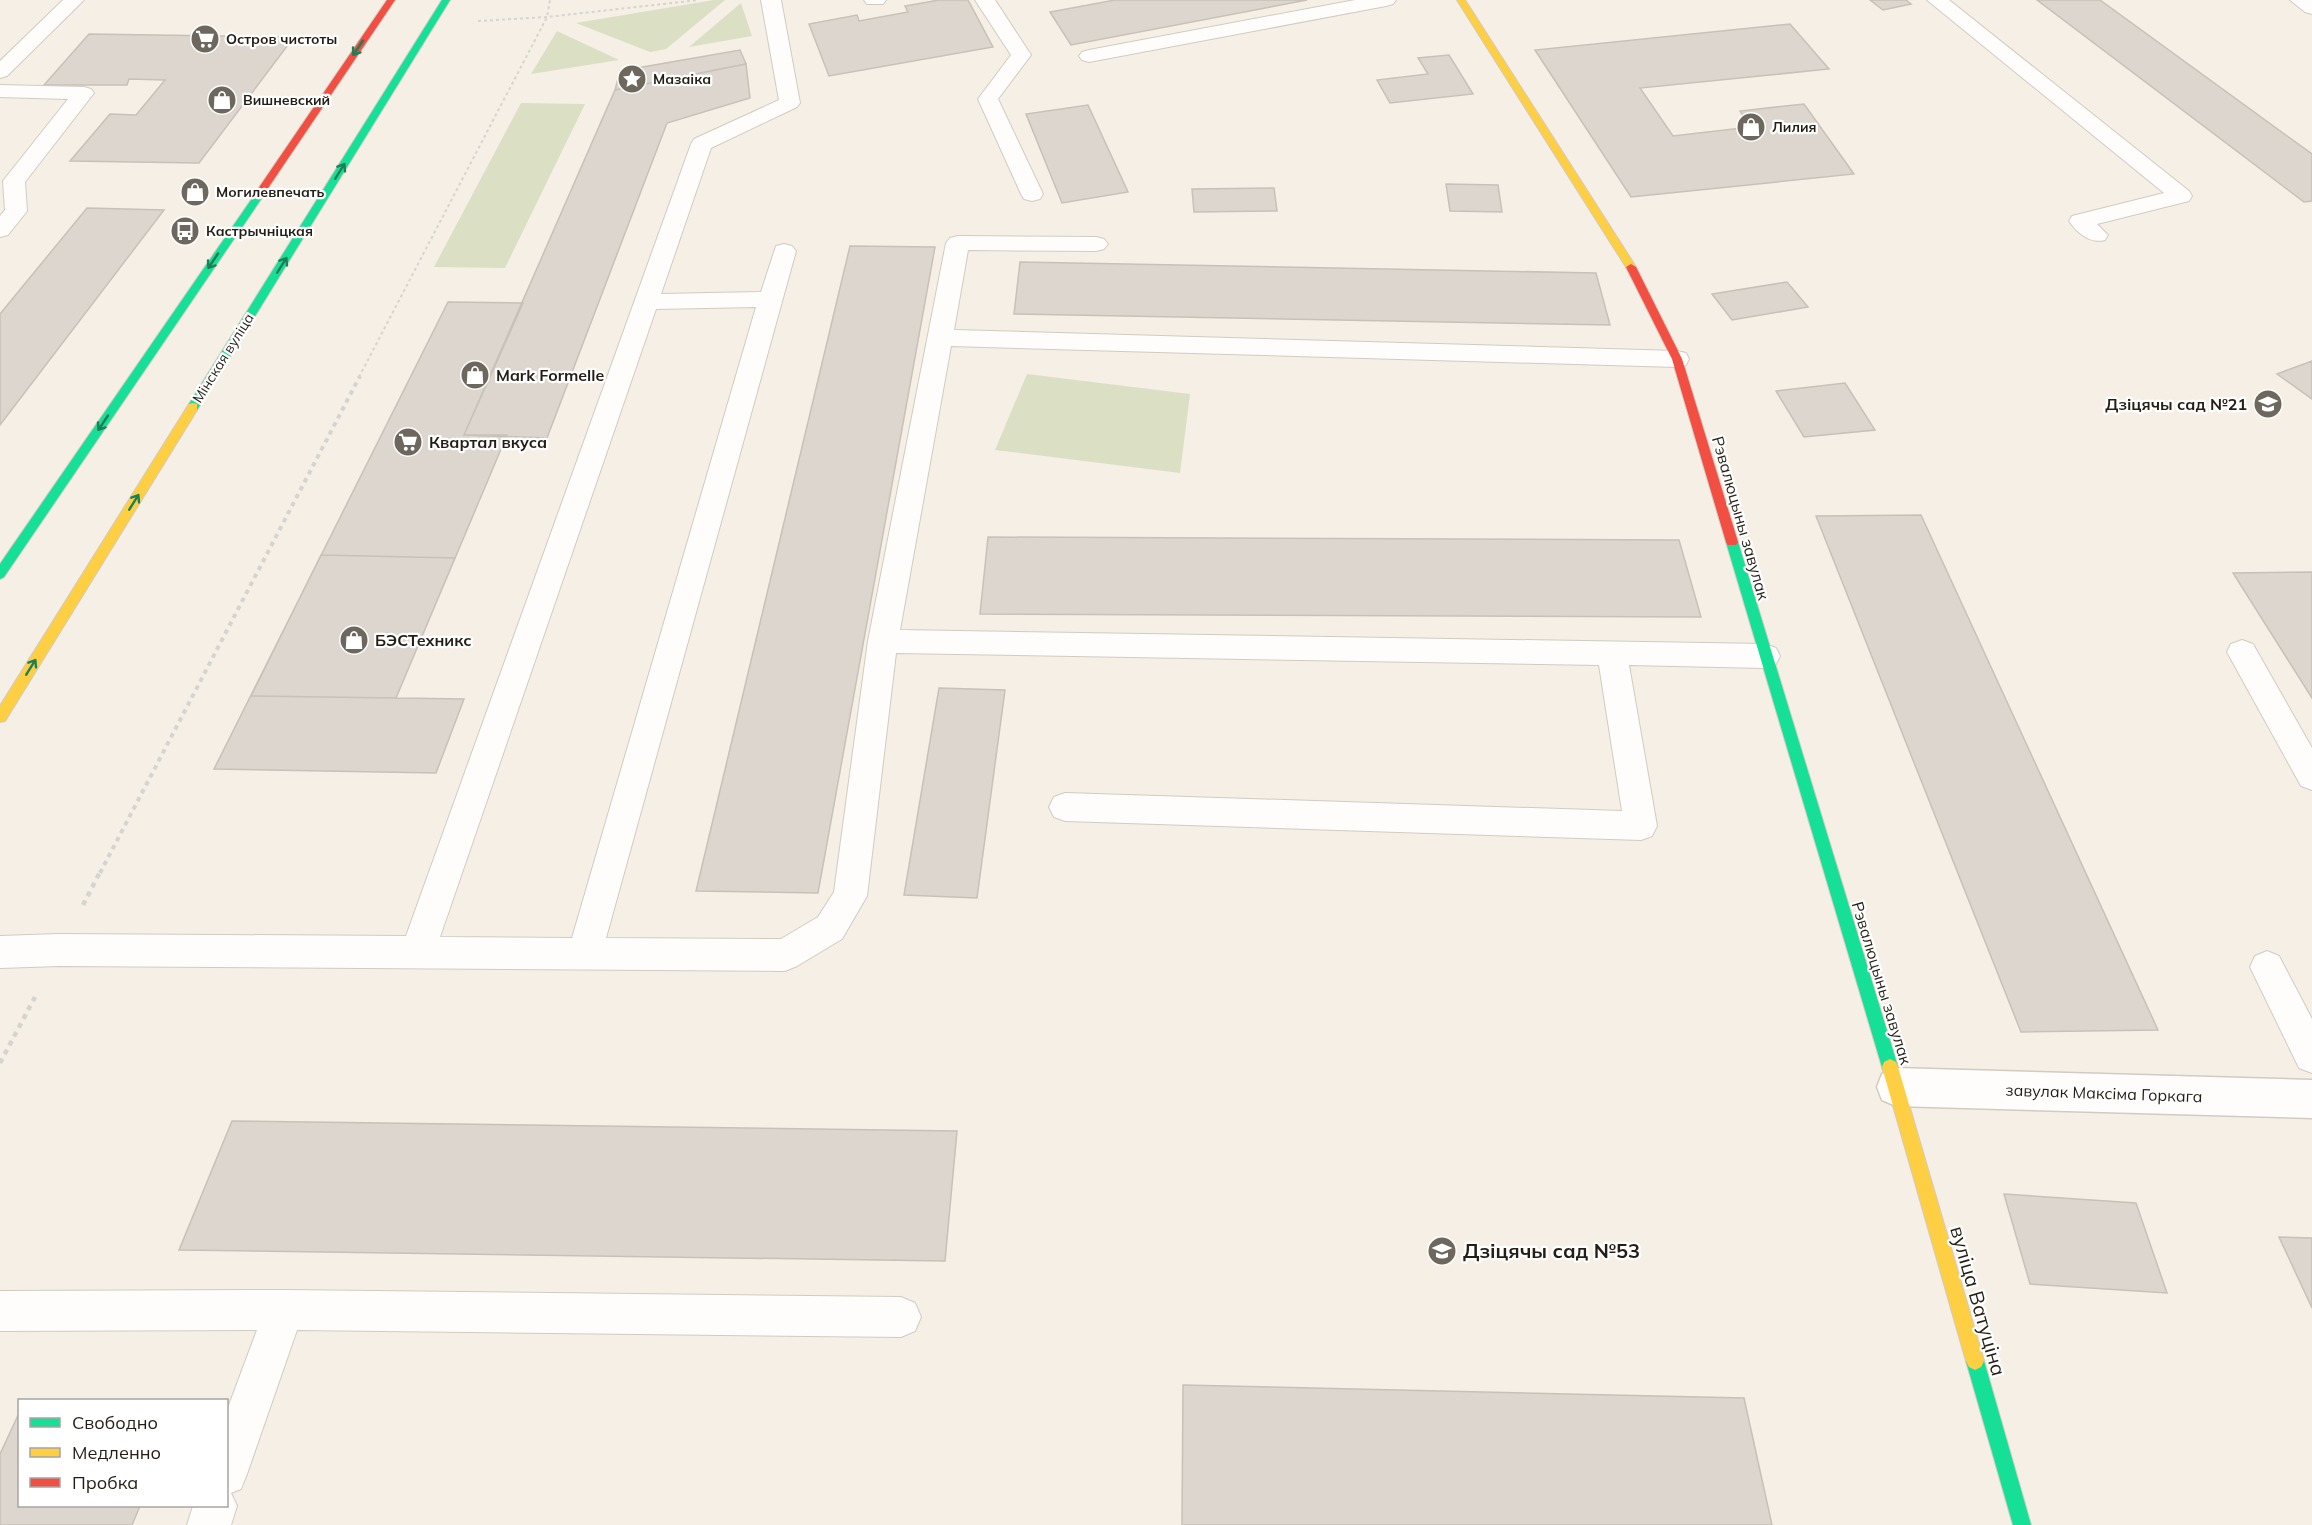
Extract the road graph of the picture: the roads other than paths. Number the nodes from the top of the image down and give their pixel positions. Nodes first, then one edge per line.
1 (74, 0) edge
2 (391, 0) edge
3 (447, 0) edge
4 (771, 0) edge
5 (985, 0) edge
6 (1386, 0) edge
7 (1461, 0) edge
8 (1937, 0) edge
9 (2300, 0) edge
10 (2312, 8) edge
11 (1089, 56) dead end
12 (0, 72) edge
13 (0, 91) edge
14 (1032, 194) dead end
15 (0, 230) edge
16 (2097, 235) dead end
17 (1096, 244) dead end
18 (784, 251) dead end
19 (771, 299) junction
20 (647, 302) junction
21 (939, 338) junction
22 (1677, 359) junction
23 (0, 574) edge
24 (883, 641) junction
25 (2242, 652) dead end
26 (1612, 653) junction
27 (1765, 656) junction
28 (0, 717) edge
29 (2312, 777) edge
30 (1065, 807) dead end
31 (418, 951) junction
32 (0, 952) edge
33 (585, 953) junction
34 (2267, 967) dead end
35 (2312, 1056) edge
36 (1896, 1087) junction
37 (2312, 1099) edge
38 (284, 1310) junction
39 (0, 1311) edge
40 (902, 1317) dead end
41 (228, 1468) edge
42 (215, 1507) edge
43 (209, 1525) edge
44 (2022, 1525) edge

1 - 12 lane
2 -> 23 main road
28 -> 3 main road, Мінская вуліца
4 - 20 lane
5 - 14 lane
6 - 11 lane
7 - 22 main road, Рэвалюцыны завулак
8 - 16 lane
9 - 10 lane
13 - 15 lane
17 - 21 lane
18 - 19 lane
19 - 20 lane
19 - 33 lane
20 - 31 lane
21 - 22 lane
21 - 24 lane
22 - 27 main road, Рэвалюцыны завулак
24 - 26 lane
24 - 33 lane
25 - 29 lane
26 - 27 lane
26 - 30 lane
27 - 36 main road, Рэвалюцыны завулак
31 - 32 lane
31 - 33 lane
34 - 35 lane
36 - 37 street, завулак Максіма Горкага
36 - 44 main road, вуліца Ватуціна
38 - 39 lane
38 - 40 lane
38 - 41 lane
42 - 43 lane

